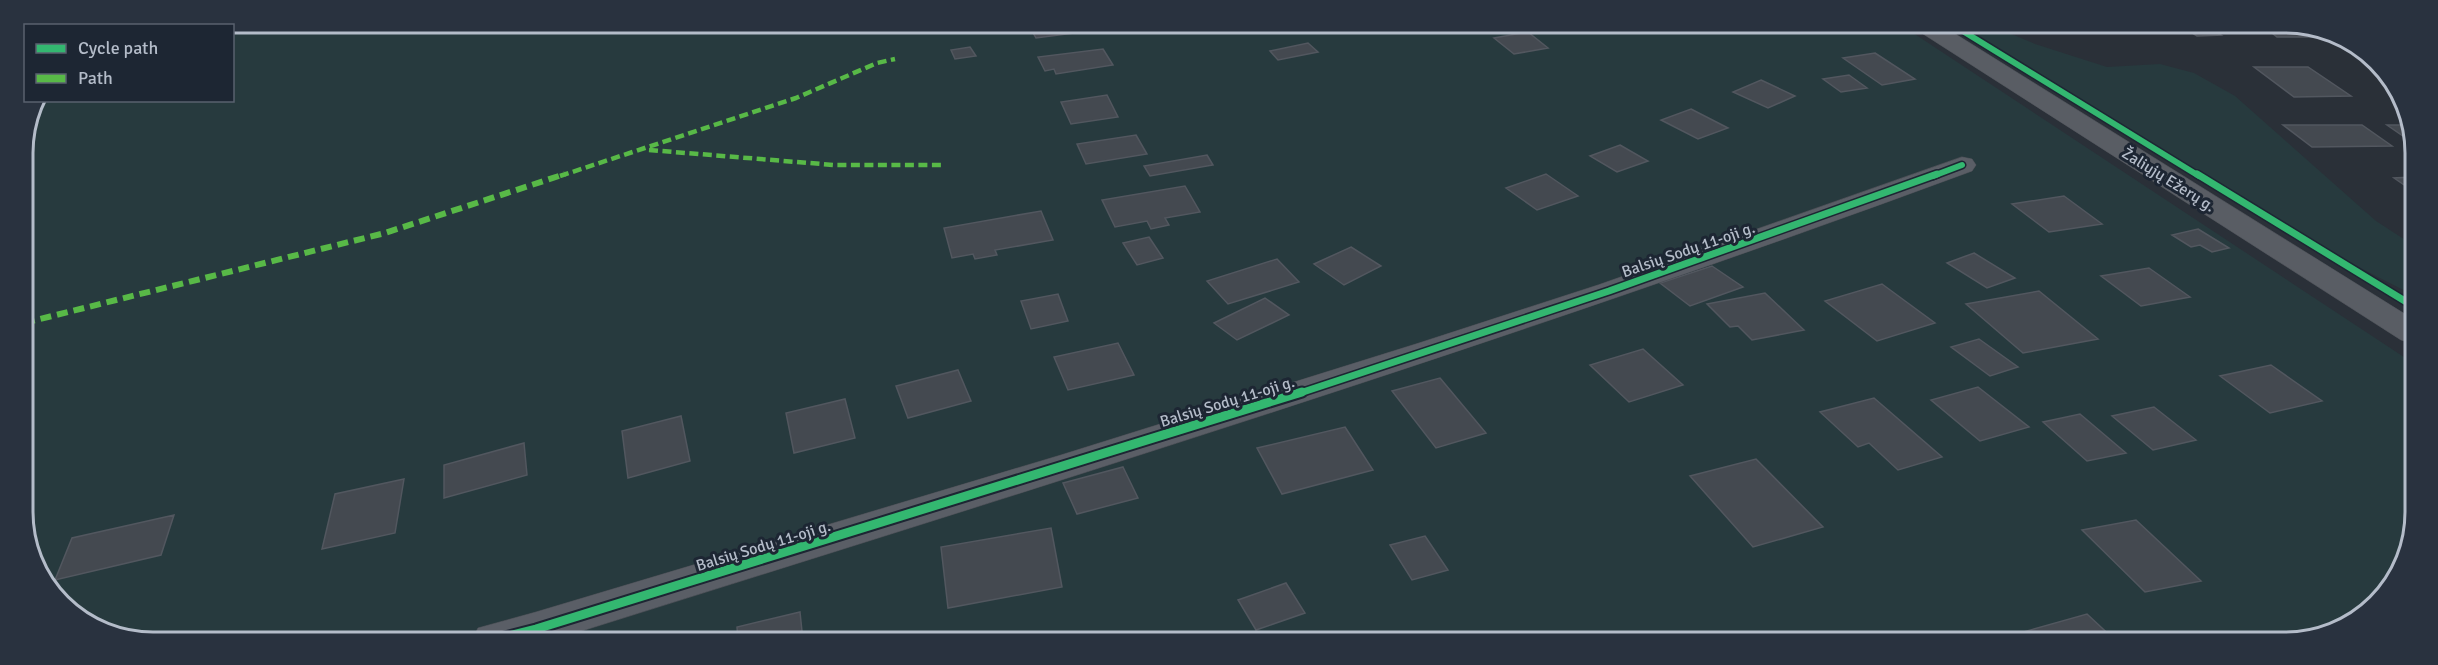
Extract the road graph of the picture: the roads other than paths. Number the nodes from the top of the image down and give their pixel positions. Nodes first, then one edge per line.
1 (1938, 33) edge
2 (1962, 165) dead end
3 (2405, 328) edge
4 (545, 632) edge

1 - 3 main road, Žaliųjų Ežerų g.
2 - 4 street, Balsių Sodų 11-oji g.

